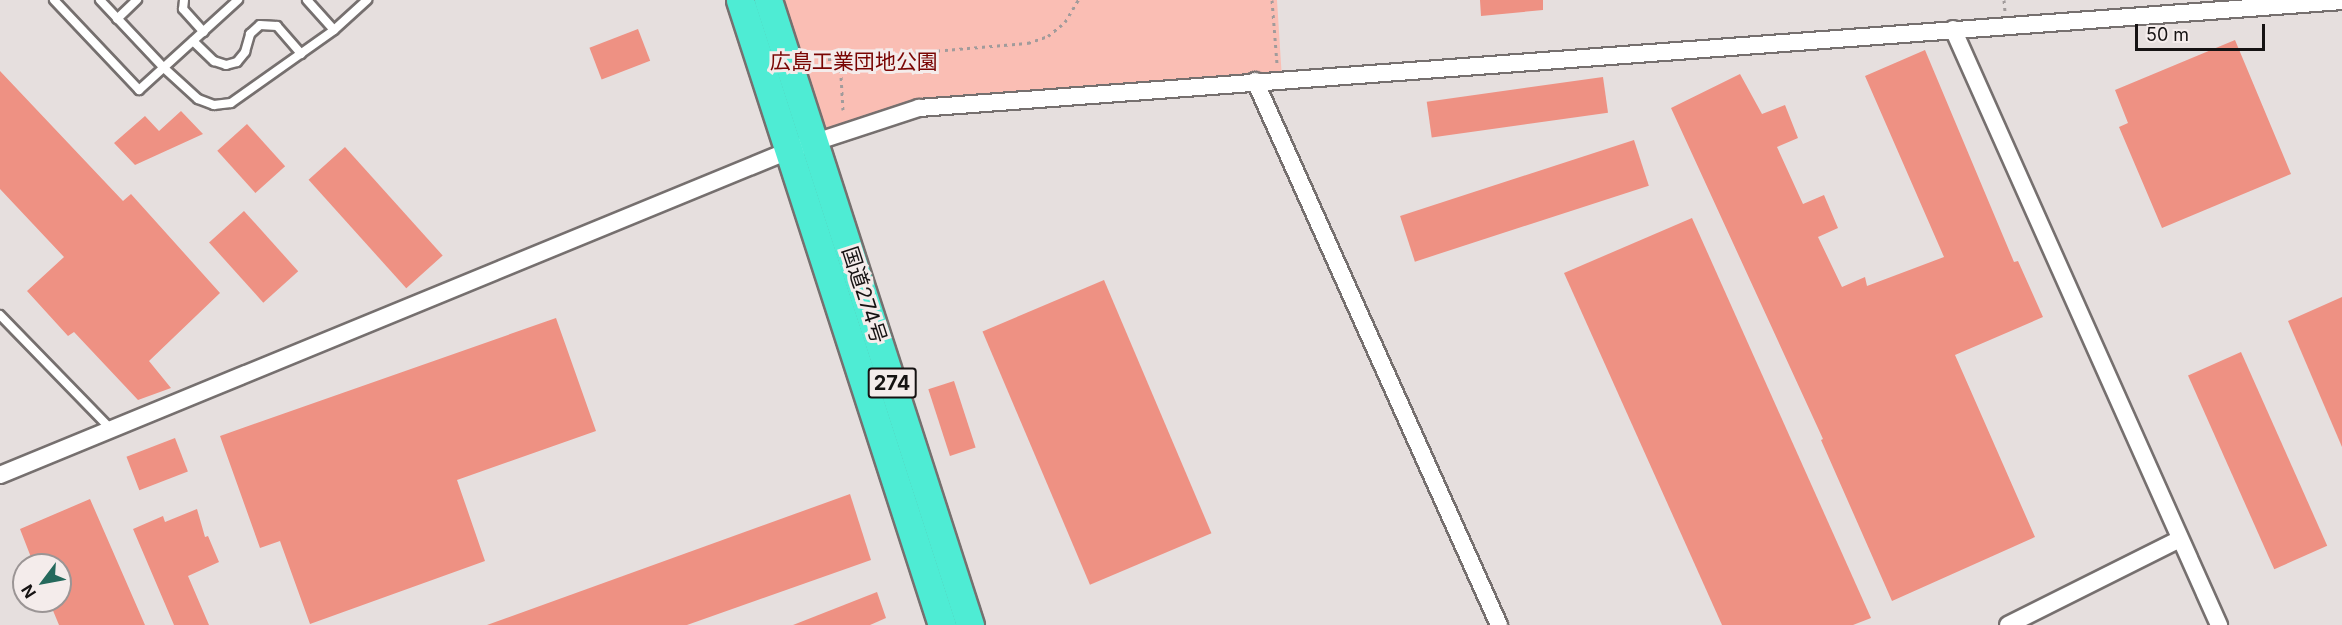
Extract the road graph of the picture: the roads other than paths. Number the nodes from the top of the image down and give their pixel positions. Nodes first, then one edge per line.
1 (54, 0) edge
2 (100, 0) edge
3 (137, 0) edge
4 (184, 0) edge
5 (238, 0) edge
6 (307, 0) edge
7 (740, 0) edge
8 (768, 0) edge
9 (2342, 0) edge
10 (364, 1) edge
11 (117, 19) junction
12 (1953, 29) junction
13 (334, 30) junction
14 (204, 32) junction
15 (193, 41) junction
16 (301, 54) junction
17 (164, 68) junction
18 (1255, 81) junction
19 (801, 146) junction
20 (0, 315) edge
21 (111, 430) junction
22 (0, 475) edge
23 (2180, 539) junction
24 (942, 625) edge
25 (970, 625) edge
26 (1499, 625) edge
27 (2007, 625) edge
28 (2219, 625) edge

1 - 17 lane
2 - 11 lane
3 - 11 lane
4 - 14 lane
5 - 14 lane
6 - 13 lane
7 - 19 highway, 国道274号 / 274
8 - 19 highway, 国道274号 / 274
9 - 12 street
10 - 13 lane
11 - 17 lane
12 - 18 street
12 - 23 street
13 - 16 lane
14 - 15 lane
15 - 16 lane
15 - 17 lane
16 - 17 lane
18 - 19 street
18 - 26 street
19 - 21 street
19 - 24 highway, 国道274号 / 274
19 - 25 highway, 国道274号 / 274
20 - 21 lane
21 - 22 street
23 - 27 street
23 - 28 street

